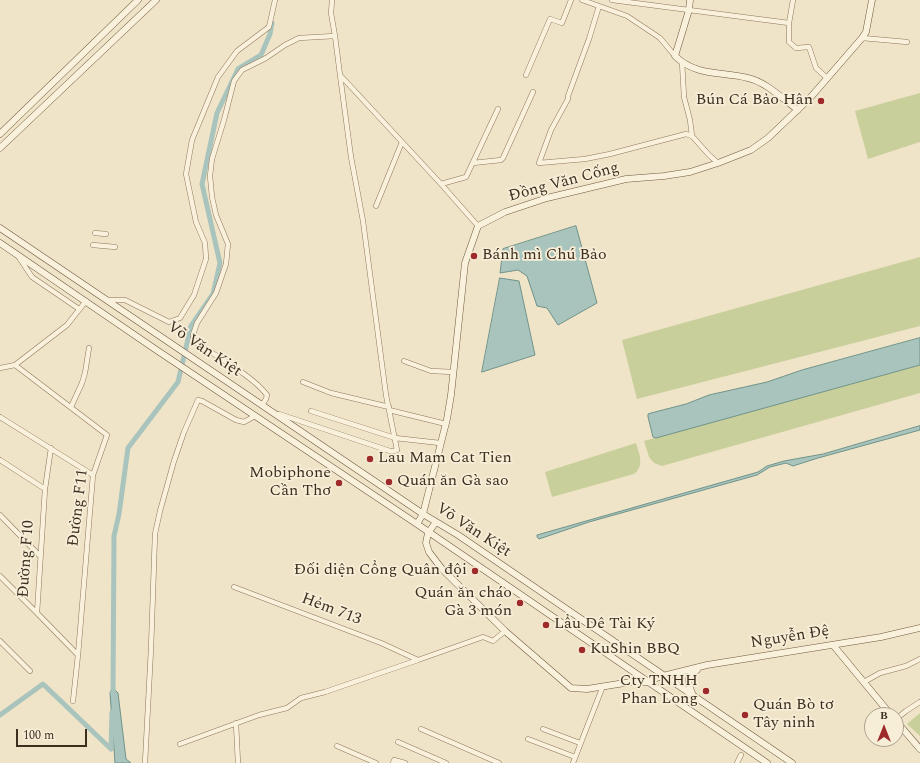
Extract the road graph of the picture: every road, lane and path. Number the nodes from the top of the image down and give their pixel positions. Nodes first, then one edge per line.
1 (138, 0) edge
2 (156, 0) edge
3 (275, 0) edge
4 (332, 0) edge
5 (571, 0) edge
6 (582, 0) edge
7 (612, 0) edge
8 (690, 0) edge
9 (793, 0) edge
10 (872, 0) edge
11 (599, 6) junction
12 (689, 10) junction
13 (788, 23) junction
14 (335, 36) junction
15 (862, 38) junction
16 (907, 42) dead end
17 (675, 56) junction
18 (682, 62) junction
19 (340, 75) junction
20 (526, 75) dead end
21 (827, 78) junction
22 (533, 92) dead end
23 (498, 109) dead end
24 (798, 110) junction
25 (0, 134) edge
26 (692, 136) junction
27 (402, 142) junction
28 (0, 148) edge
29 (473, 163) junction
30 (718, 163) junction
31 (441, 184) junction
32 (376, 206) dead end
33 (478, 226) junction
34 (1, 228) edge
35 (95, 233) dead end
36 (106, 234) dead end
37 (0, 243) edge
38 (93, 245) dead end
39 (116, 247) dead end
40 (17, 255) junction
41 (107, 300) junction
42 (86, 301) junction
43 (79, 309) junction
44 (89, 348) dead end
45 (404, 362) dead end
46 (15, 365) junction
47 (0, 368) edge
48 (454, 372) junction
49 (303, 382) dead end
50 (262, 405) junction
51 (71, 407) junction
52 (389, 408) junction
53 (311, 412) dead end
54 (274, 413) junction
55 (255, 416) junction
56 (0, 417) edge
57 (446, 424) junction
58 (395, 438) junction
59 (440, 443) junction
60 (51, 448) junction
61 (0, 460) edge
62 (93, 475) junction
63 (45, 489) junction
64 (423, 514) junction
65 (0, 515) edge
66 (436, 522) junction
67 (417, 524) junction
68 (428, 533) junction
69 (40, 556) junction
70 (0, 576) edge
71 (234, 587) dead end
72 (36, 613) junction
73 (920, 628) edge
74 (505, 631) junction
75 (0, 641) edge
76 (833, 645) junction
77 (78, 655) junction
78 (920, 658) edge
79 (418, 660) junction
80 (707, 665) junction
81 (30, 671) dead end
82 (665, 676) junction
83 (647, 682) junction
84 (864, 682) junction
85 (603, 686) junction
86 (694, 696) junction
87 (73, 701) dead end
88 (920, 702) edge
89 (884, 707) edge
90 (904, 713) edge
91 (236, 723) junction
92 (421, 729) dead end
93 (544, 729) dead end
94 (904, 730) edge
95 (528, 739) dead end
96 (398, 742) dead end
97 (580, 743) junction
98 (180, 744) dead end
99 (337, 746) dead end
100 (920, 749) edge
101 (741, 755) dead end
102 (575, 757) junction
103 (145, 763) edge
104 (238, 763) edge
105 (376, 763) edge
106 (393, 763) edge
107 (405, 763) edge
108 (446, 763) edge
109 (499, 763) edge
110 (572, 763) edge
111 (737, 763) edge
112 (767, 763) edge
113 (792, 763) edge

1 - 25 street
2 - 28 street
3 - 41 street
4 - 14 street
5 - 20 street
6 - 11 street
7 - 12 street
8 - 12 street
9 - 13 street
10 - 15 street, Đồng Văn Cống
11 - 17 street
11 - 26 street
12 - 13 street
12 - 17 street
13 - 21 street
14 - 19 street
14 - 50 street
15 - 16 street
15 - 21 street, Đồng Văn Cống
17 - 18 street
18 - 24 street
18 - 26 street
19 - 27 street
19 - 52 street
21 - 24 street, Đồng Văn Cống
22 - 29 street
23 - 29 street
24 - 30 street, Đồng Văn Cống
26 - 30 street
27 - 31 street
27 - 32 street
29 - 31 street
30 - 33 street, Đồng Văn Cống
31 - 33 street
33 - 48 street
34 - 41 street, Võ Văn Kiệt
35 - 36 street
37 - 40 street, Võ Văn Kiệt
38 - 39 street
40 - 42 street, Võ Văn Kiệt
40 - 43 street
41 - 50 street, Võ Văn Kiệt
42 - 43 street
42 - 55 street, Võ Văn Kiệt
43 - 46 street
44 - 51 street
45 - 48 street
46 - 47 street
46 - 51 street, Đường F11
48 - 57 street
49 - 52 street
50 - 54 street, Võ Văn Kiệt
51 - 62 street, Đường F11
52 - 57 street
52 - 58 street
53 - 58 street
54 - 58 street
54 - 64 street, Võ Văn Kiệt
55 - 67 street, Võ Văn Kiệt
55 - 103 street
56 - 60 street
57 - 59 street
58 - 59 street
59 - 64 street
60 - 62 street
60 - 63 street, Đường F10
61 - 63 street
62 - 77 street, Đường F11
63 - 69 street, Đường F10
64 - 66 street, Võ Văn Kiệt
64 - 67 street
65 - 69 street
66 - 68 street
66 - 82 street, Võ Văn Kiệt
67 - 68 street, Võ Văn Kiệt
68 - 74 street, Nguyễn Đệ
68 - 83 street, Võ Văn Kiệt
69 - 72 street, Đường F10
70 - 72 street
71 - 79 street, Hẻm 713
72 - 77 street, Đường F10
73 - 76 street, Nguyễn Đệ
74 - 79 street
74 - 85 street, Nguyễn Đệ
75 - 81 street
76 - 80 street, Nguyễn Đệ
76 - 84 street
77 - 87 street, Đường F11
78 - 84 street
79 - 91 street
80 - 82 street, Nguyễn Đệ
80 - 86 street
82 - 83 street, Nguyễn Đệ
82 - 86 street, Võ Văn Kiệt
83 - 85 street, Nguyễn Đệ
83 - 112 street, Võ Văn Kiệt
84 - 89 street
85 - 97 street
86 - 113 street, Võ Văn Kiệt
88 - 90 street
91 - 98 street
91 - 104 street
92 - 109 street
93 - 97 street
94 - 100 street
95 - 102 street
96 - 108 street
97 - 102 street
99 - 105 street
101 - 111 street
102 - 110 street
106 - 107 street

